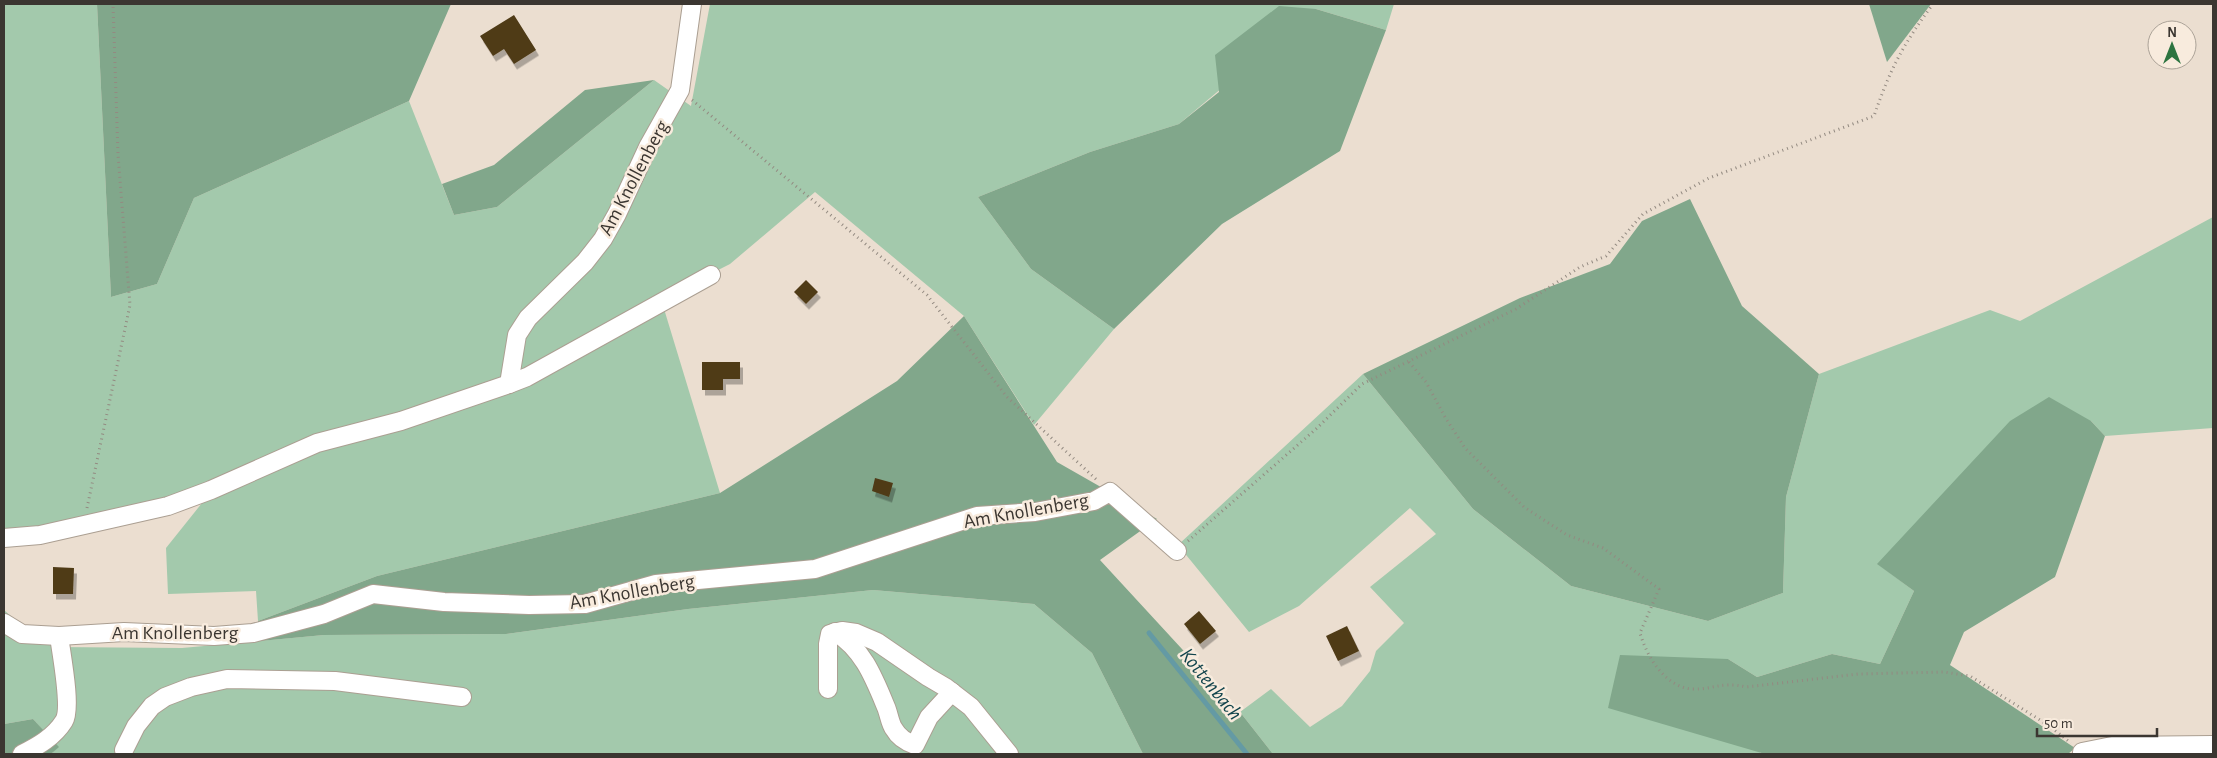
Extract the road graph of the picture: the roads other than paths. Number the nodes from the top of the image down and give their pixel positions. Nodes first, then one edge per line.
1 (692, 4) edge
2 (712, 275) dead end
3 (508, 384) junction
4 (4, 538) edge
5 (1177, 551) road end
6 (4, 622) edge
7 (835, 632) junction
8 (59, 636) junction
9 (828, 689) dead end
10 (952, 692) junction
11 (462, 697) dead end
12 (2213, 745) edge
13 (124, 750) dead end
14 (2082, 752) road end
15 (22, 754) edge
16 (1009, 754) edge

1 - 3 lane, Am Knollenberg
2 - 3 lane
3 - 4 lane
5 - 8 lane, Am Knollenberg
6 - 8 lane, Am Knollenberg
7 - 9 lane
7 - 10 lane
7 - 10 lane
8 - 15 lane
10 - 16 lane
11 - 13 lane
12 - 14 lane

